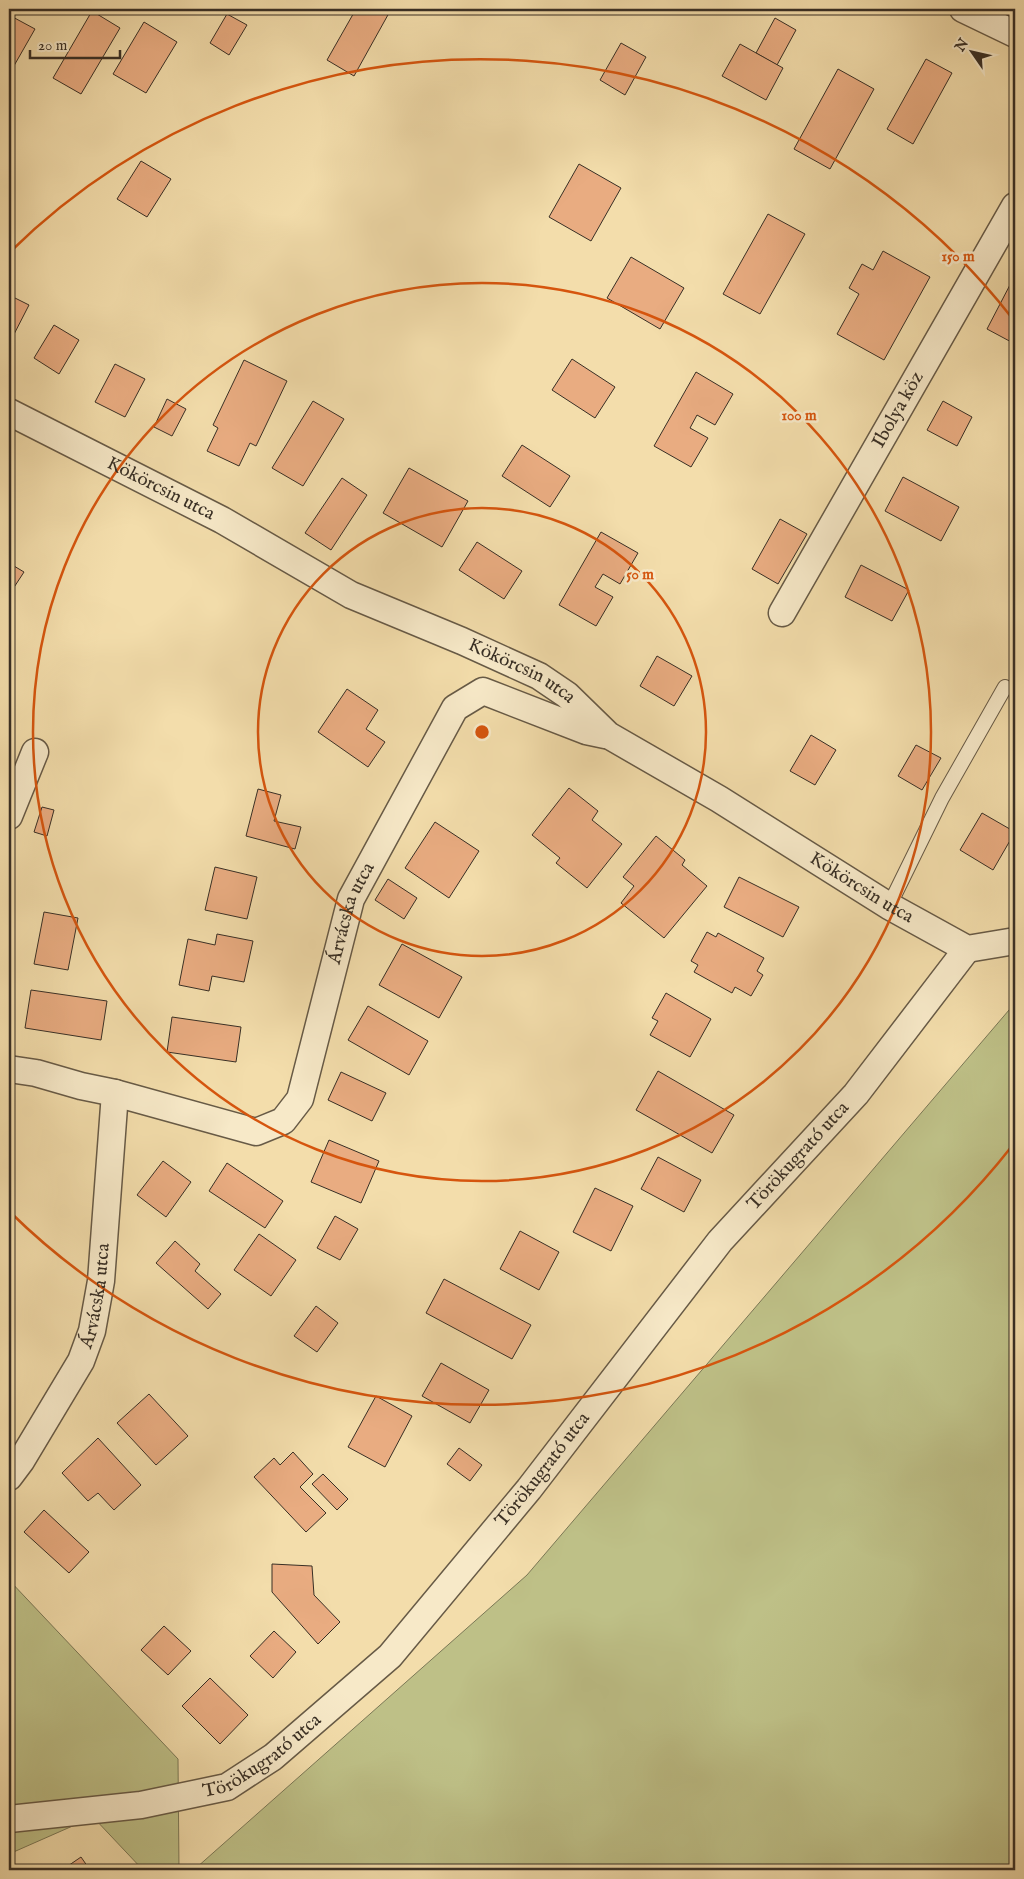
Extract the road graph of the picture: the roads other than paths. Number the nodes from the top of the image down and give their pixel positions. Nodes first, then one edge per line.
1 (963, 9) edge
2 (1015, 34) edge
3 (1015, 206) edge
4 (9, 412) edge
5 (782, 613) dead end
6 (1004, 687) dead end
7 (608, 735) junction
8 (34, 752) dead end
9 (9, 816) edge
10 (889, 906) junction
11 (1015, 941) edge
12 (967, 949) junction
13 (9, 1069) edge
14 (115, 1093) junction
15 (9, 1477) edge
16 (9, 1819) edge

1 - 2 street
3 - 5 street, Ibolya köz
4 - 7 street, Kökörcsin utca
6 - 10 lane
7 - 10 street, Kökörcsin utca
7 - 14 street, Árvácska utca
8 - 9 street
10 - 12 street, Kökörcsin utca
11 - 12 street
12 - 16 street, Törökugrató utca
13 - 14 street, Árvácska utca
14 - 15 street, Árvácska utca

